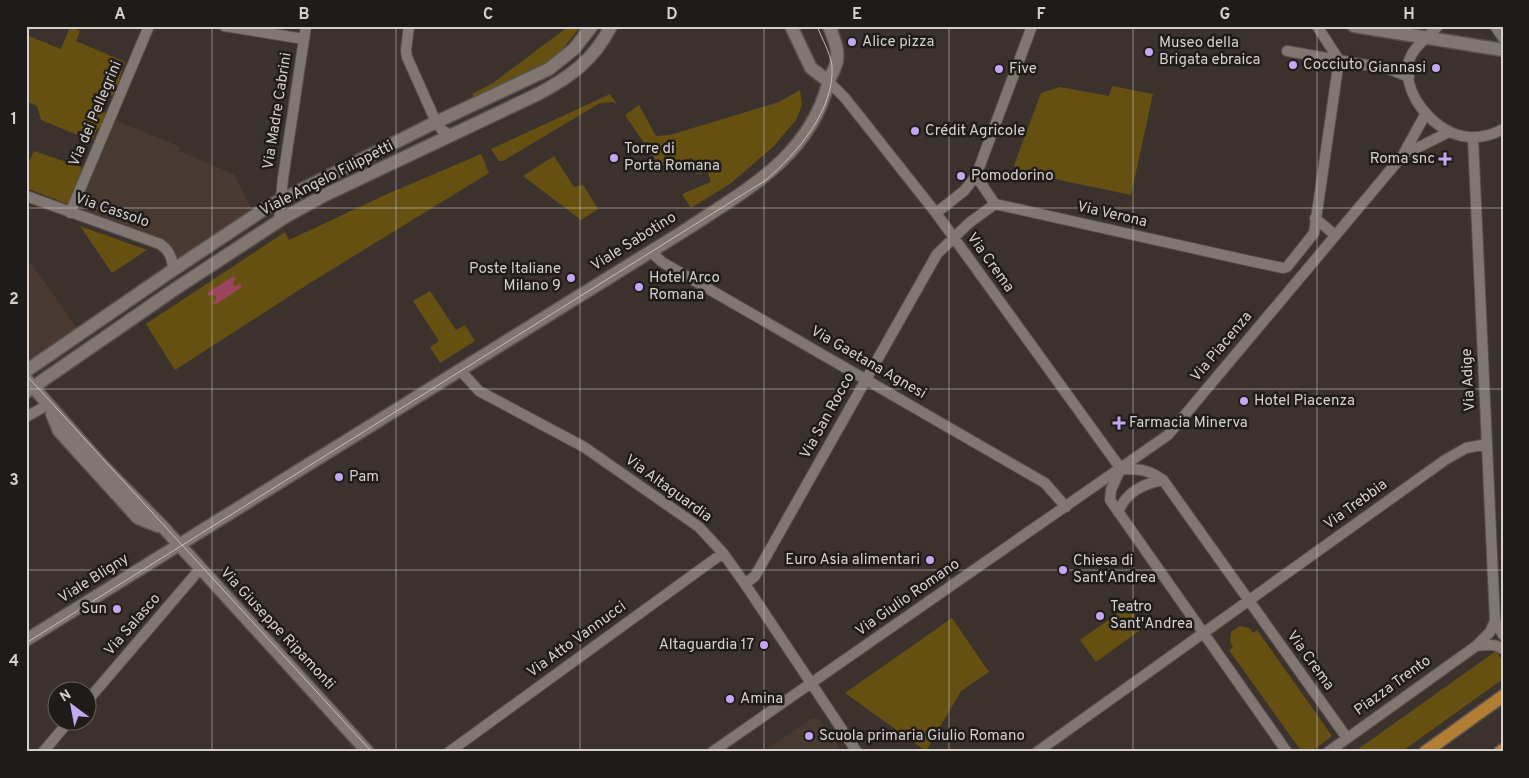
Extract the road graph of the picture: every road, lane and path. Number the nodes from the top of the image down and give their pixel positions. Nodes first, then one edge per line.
1 (149, 26) edge
2 (224, 26) edge
3 (306, 26) edge
4 (409, 26) edge
5 (592, 26) edge
6 (611, 26) edge
7 (791, 26) edge
8 (829, 26) edge
9 (1032, 26) edge
10 (1317, 26) edge
11 (1354, 26) edge
12 (1438, 26) edge
13 (1495, 26) edge
14 (1427, 38) junction
15 (1503, 38) edge
16 (304, 39) junction
17 (1287, 50) dead end
18 (1503, 50) edge
19 (1339, 60) junction
20 (1408, 77) junction
21 (828, 81) junction
22 (1426, 113) junction
23 (436, 122) junction
24 (1503, 129) edge
25 (1449, 132) junction
26 (451, 136) junction
27 (1473, 138) junction
28 (1403, 155) junction
29 (976, 176) junction
30 (26, 196) edge
31 (280, 201) junction
32 (994, 204) junction
33 (70, 213) junction
34 (936, 213) junction
35 (1315, 218) junction
36 (279, 220) junction
37 (1335, 235) junction
38 (953, 237) junction
39 (650, 251) junction
40 (173, 270) junction
41 (460, 370) junction
42 (26, 371) edge
43 (866, 379) junction
44 (29, 386) edge
45 (48, 404) junction
46 (26, 417) edge
47 (1487, 444) junction
48 (1121, 469) junction
49 (1163, 480) junction
50 (1066, 507) junction
51 (1118, 512) junction
52 (178, 545) junction
53 (723, 553) junction
54 (200, 569) junction
55 (745, 584) junction
56 (1249, 601) junction
57 (1495, 621) junction
58 (1204, 633) junction
59 (1503, 635) edge
60 (26, 640) edge
61 (1476, 646) junction
62 (1503, 649) edge
63 (811, 684) junction
64 (98, 688) edge
65 (1503, 696) edge
66 (63, 730) edge
67 (1347, 738) junction
68 (49, 750) edge
69 (368, 752) edge
70 (449, 752) edge
71 (712, 752) edge
72 (857, 752) edge
73 (1037, 752) edge
74 (1287, 752) edge
75 (1328, 752) edge
76 (1425, 752) edge

1 - 33 street, Via dei Pellegrini
2 - 16 street
3 - 16 street, Via Madre Cabrini
4 - 23 street
5 - 23 street, Viale Angelo Filippetti
6 - 26 street, Viale Angelo Filippetti
7 - 21 street
8 - 21 street, Viale Sabotino
9 - 29 street
10 - 19 street
11 - 14 street
12 - 14 street
13 - 15 street
14 - 18 street
14 - 20 street
16 - 31 street, Via Madre Cabrini
17 - 19 street
19 - 20 street
19 - 35 street
20 - 22 street
21 - 34 street, Via Crema
21 - 39 street, Viale Sabotino
22 - 25 street
22 - 28 street, Via Piacenza
23 - 26 street
23 - 31 street, Viale Angelo Filippetti
24 - 27 street
25 - 27 street
25 - 28 street, Via Piacenza
26 - 36 street, Viale Angelo Filippetti
27 - 47 street, Via Adige
28 - 37 street, Via Piacenza
29 - 32 street
29 - 34 street
30 - 33 street, Via Cassolo
31 - 36 street, Via Madre Cabrini
31 - 40 street, Viale Angelo Filippetti
32 - 35 street, Via Verona
32 - 38 street
33 - 40 street, Via Cassolo
34 - 38 street, Via Crema
35 - 37 street
36 - 44 street, Viale Angelo Filippetti
37 - 48 street, Via Piacenza
38 - 43 street, Via San Rocco
38 - 48 street, Via Crema
39 - 41 street, Viale Sabotino
39 - 43 street, Via Gaetana Agnesi
40 - 42 street, Viale Angelo Filippetti
41 - 52 street, Viale Sabotino
41 - 53 street, Via Altaguardia
43 - 50 street, Via Gaetana Agnesi
43 - 55 street, Via San Rocco
44 - 45 street, Via Giuseppe Ripamonti
45 - 46 street
45 - 52 street, Via Giuseppe Ripamonti
47 - 56 street, Via Trebbia
47 - 57 street, Via Adige
48 - 49 street, Via Crema
48 - 50 street, Via Giulio Romano
48 - 51 street
49 - 51 street
49 - 56 street, Via Crema
50 - 63 street, Via Giulio Romano
51 - 58 street
52 - 54 street, Via Giuseppe Ripamonti
52 - 60 street, Viale Bligny
53 - 55 street, Via Altaguardia
53 - 70 street, Via Atto Vannucci
54 - 64 street, Via Salasco
54 - 69 street, Via Giuseppe Ripamonti
55 - 63 street, Via Altaguardia
56 - 58 street
56 - 67 street, Via Crema
57 - 59 street
57 - 61 street, Piazza Trento
58 - 73 street
58 - 74 street
61 - 62 street
61 - 67 street, Piazza Trento
63 - 71 street, Via Giulio Romano
63 - 72 street, Via Altaguardia
65 - 76 main road
66 - 68 street
67 - 75 street, Piazza Trento

